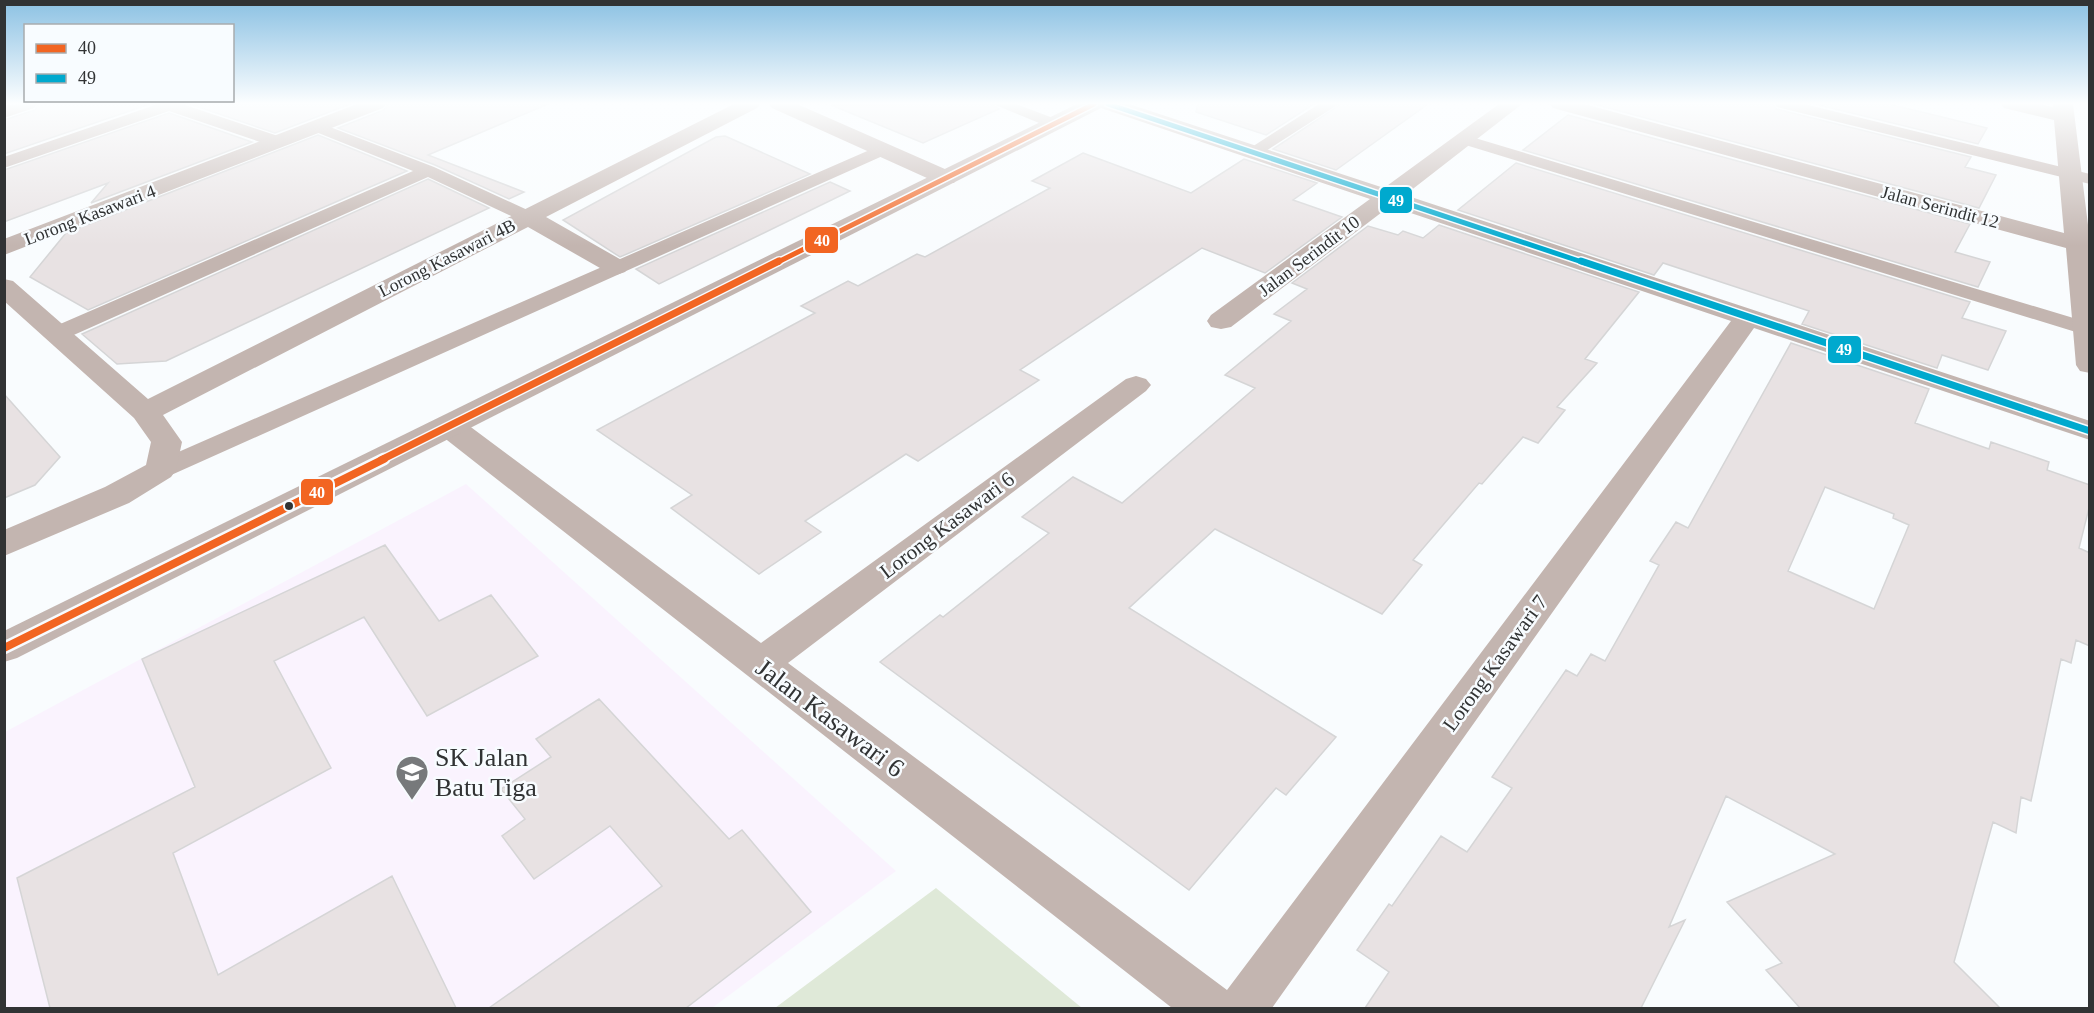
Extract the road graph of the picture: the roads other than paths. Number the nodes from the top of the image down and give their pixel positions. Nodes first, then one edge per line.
1 (38, 151) edge
2 (254, 151) edge
3 (378, 151) edge
4 (657, 151) edge
5 (878, 151) edge
6 (884, 151) edge
7 (1000, 151) edge
8 (1450, 151) edge
9 (1502, 151) edge
10 (1735, 151) edge
11 (1975, 151) edge
12 (2074, 151) edge
13 (1252, 152) edge
14 (4, 163) edge
15 (428, 171) junction
16 (2080, 177) edge
17 (946, 178) junction
18 (1388, 197) junction
19 (528, 217) junction
20 (2077, 244) junction
21 (4, 248) edge
22 (616, 267) junction
23 (4, 287) edge
24 (1748, 317) junction
25 (1221, 321) dead end
26 (2086, 329) junction
27 (59, 333) junction
28 (2090, 364) edge
29 (1136, 385) dead end
30 (145, 411) junction
31 (449, 426) junction
32 (2090, 431) edge
33 (160, 470) junction
34 (4, 544) edge
35 (4, 648) edge
36 (759, 665) junction
37 (1211, 1008) edge
38 (1243, 1008) edge

1 - 14 lane
2 - 21 street, Lorong Kasawari 4
3 - 15 lane
4 - 19 street, Lorong Kasawari 4B
5 - 22 lane
6 - 17 street
7 - 17 street
8 - 18 street, Jalan Serindit 10
9 - 26 lane
10 - 20 street, Jalan Serindit 12
11 - 16 lane
12 - 16 street
13 - 18 street
15 - 19 lane
15 - 27 lane
16 - 20 street
17 - 31 street
18 - 24 street
18 - 25 street, Jalan Serindit 10
19 - 22 street
19 - 30 street, Lorong Kasawari 4B
20 - 26 street
22 - 33 lane
23 - 27 street
24 - 32 street
24 - 38 street, Lorong Kasawari 7
26 - 28 street
27 - 30 street
29 - 36 street, Lorong Kasawari 6
30 - 33 street
31 - 35 street
31 - 36 street, Jalan Kasawari 6
33 - 34 street
36 - 37 street, Jalan Kasawari 6

